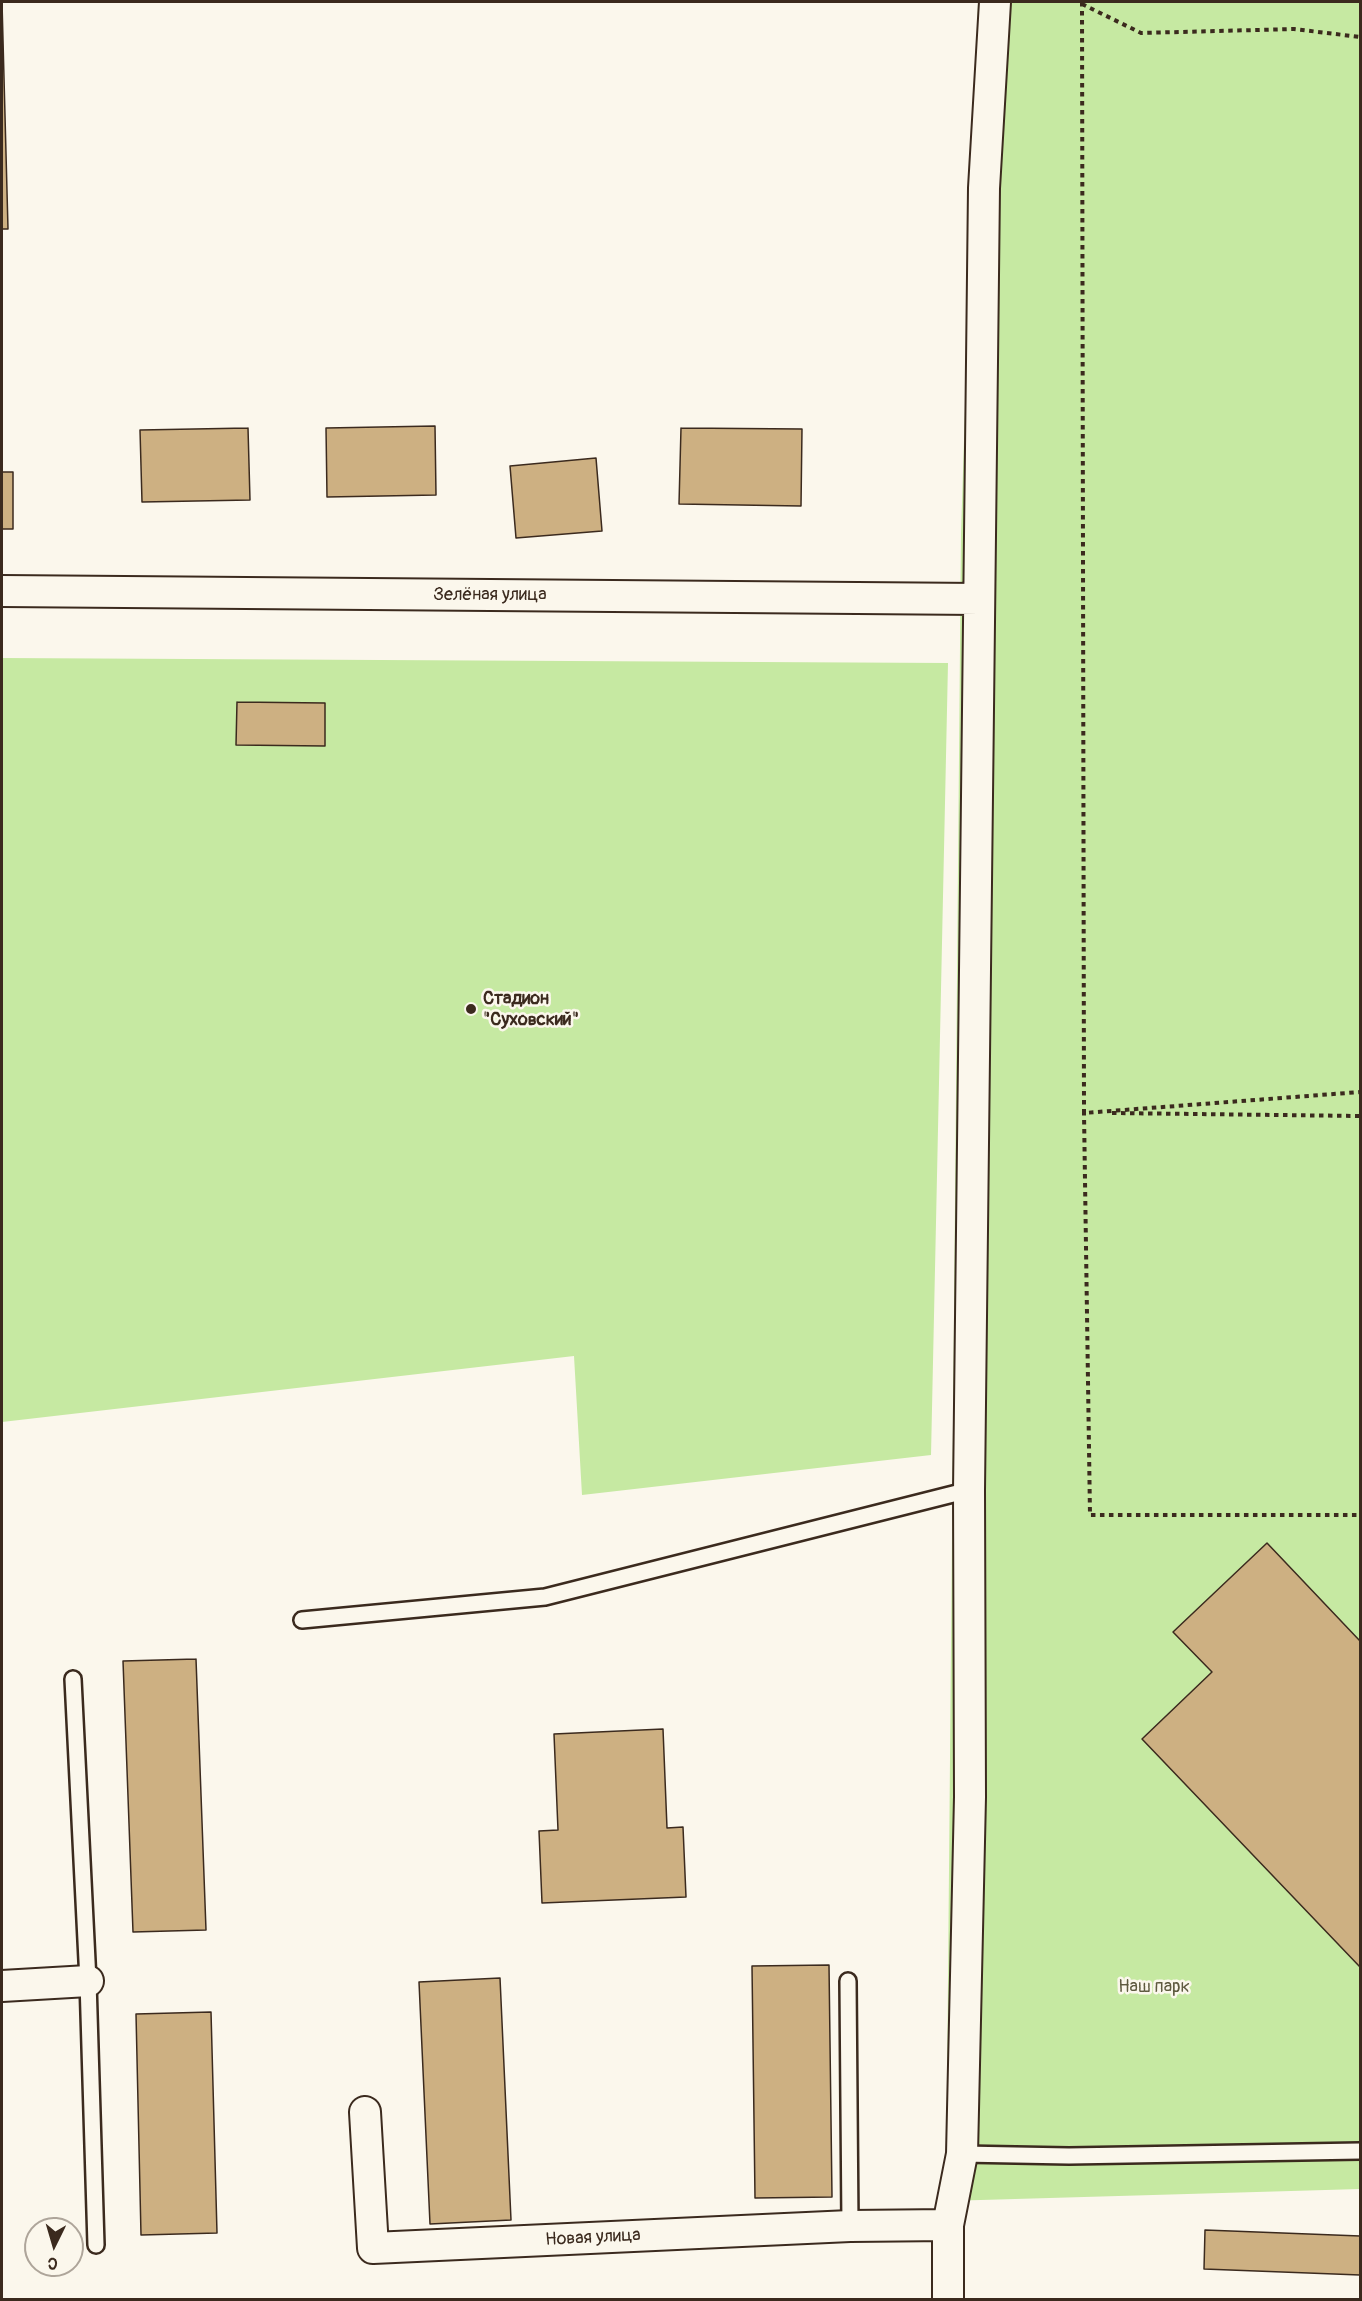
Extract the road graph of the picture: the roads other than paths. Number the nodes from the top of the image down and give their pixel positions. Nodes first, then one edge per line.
1 (995, 2) edge
2 (2, 591) edge
3 (979, 599) junction
4 (969, 1490) junction
5 (302, 1620) dead end
6 (73, 1679) dead end
7 (848, 1981) dead end
8 (88, 1982) junction
9 (2, 1986) edge
10 (365, 2112) dead end
11 (1360, 2151) edge
12 (963, 2154) junction
13 (948, 2225) junction
14 (850, 2226) junction
15 (96, 2245) dead end
16 (948, 2300) edge

1 - 3 street
2 - 3 street, Зелёная улица
3 - 4 street
4 - 5 lane
4 - 12 street
6 - 8 lane
7 - 14 lane
8 - 9 street
8 - 15 lane
10 - 14 street, Новая улица
11 - 12 lane
12 - 13 street
13 - 14 street, Новая улица
13 - 16 street

